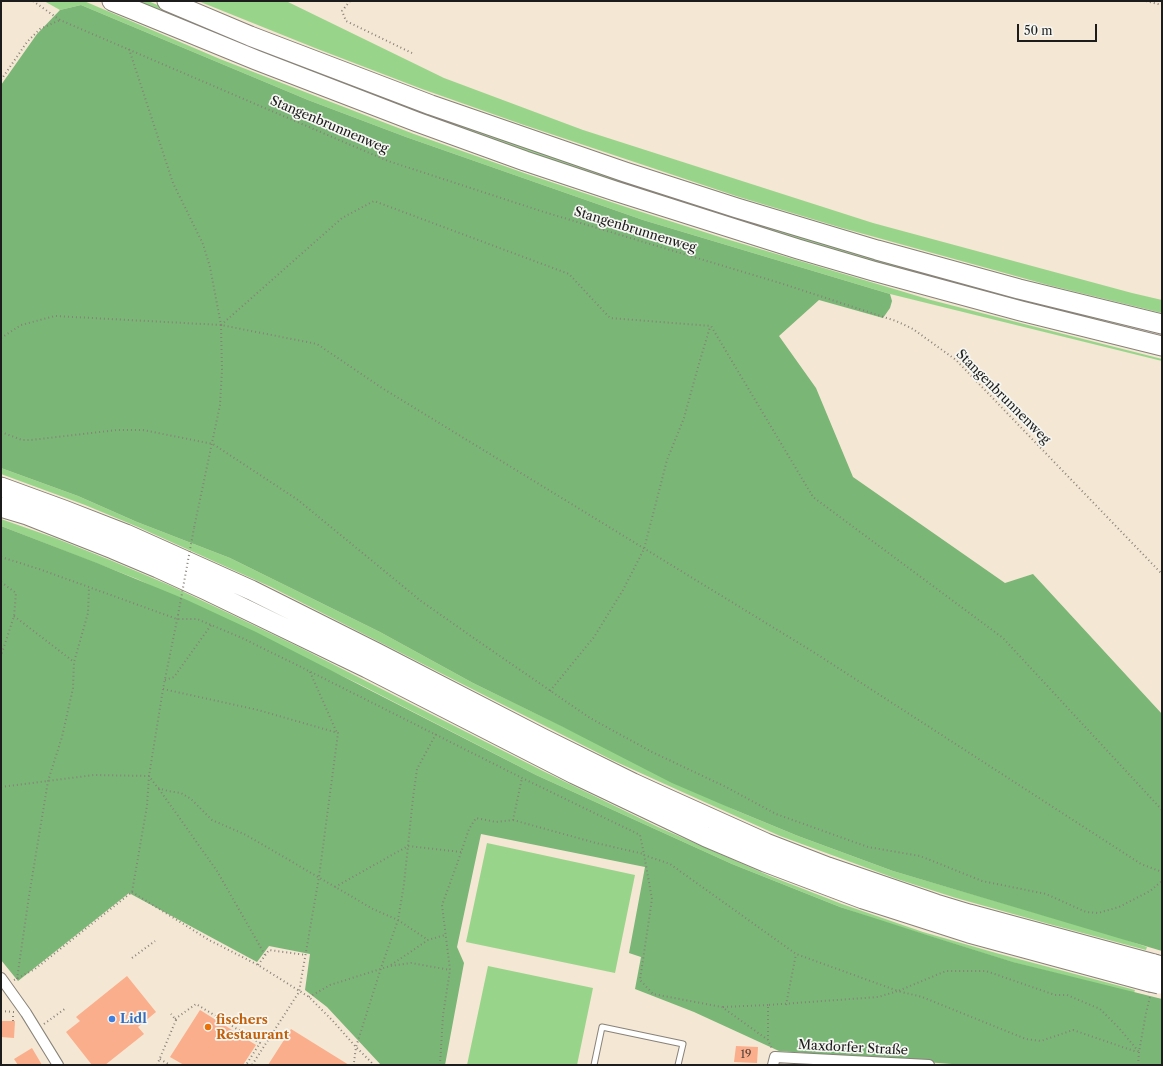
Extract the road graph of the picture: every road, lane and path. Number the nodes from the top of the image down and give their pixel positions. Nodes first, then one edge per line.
1 (33, 1) edge
2 (112, 1) edge
3 (167, 1) edge
4 (350, 1) edge
5 (1146, 1) edge
6 (1162, 5) edge
7 (60, 20) junction
8 (129, 49) junction
9 (412, 53) dead end
10 (1, 80) edge
11 (1162, 324) edge
12 (221, 325) junction
13 (710, 326) junction
14 (1, 338) edge
15 (1162, 346) edge
16 (1, 432) edge
17 (213, 444) junction
18 (1, 488) edge
19 (1, 507) edge
20 (644, 549) junction
21 (1, 557) edge
22 (1162, 574) edge
23 (1, 582) edge
24 (89, 588) junction
25 (14, 616) junction
26 (178, 619) junction
27 (211, 625) junction
28 (1, 656) edge
29 (74, 662) junction
30 (309, 671) junction
31 (165, 680) junction
32 (163, 689) junction
33 (550, 691) junction
34 (338, 733) junction
35 (436, 734) junction
36 (149, 776) junction
37 (522, 778) junction
38 (48, 781) junction
39 (1, 787) edge
40 (158, 788) junction
41 (1162, 810) edge
42 (512, 820) junction
43 (408, 846) junction
44 (461, 852) junction
45 (644, 854) junction
46 (1162, 872) edge
47 (319, 877) junction
48 (1162, 881) edge
49 (335, 887) junction
50 (132, 892) junction
51 (398, 920) junction
52 (445, 935) junction
53 (428, 940) junction
54 (155, 941) dead end
55 (306, 954) junction
56 (796, 954) junction
57 (265, 955) junction
58 (132, 958) dead end
59 (258, 965) junction
60 (390, 966) junction
61 (381, 968) junction
62 (450, 970) junction
63 (1157, 976) edge
64 (17, 979) junction
65 (3, 983) edge
66 (898, 990) junction
67 (299, 992) junction
68 (309, 998) junction
69 (786, 1004) junction
70 (768, 1005) junction
71 (722, 1007) junction
72 (66, 1008) dead end
73 (13, 1012) dead end
74 (171, 1014) dead end
75 (1146, 1014) dead end
76 (176, 1019) junction
77 (13, 1021) dead end
78 (37, 1029) junction
79 (768, 1040) junction
80 (356, 1047) junction
81 (1139, 1052) junction
82 (160, 1060) junction
83 (774, 1061) edge
84 (354, 1062) dead end
85 (879, 1063) edge
86 (58, 1065) edge
87 (157, 1065) edge
88 (170, 1065) edge
89 (246, 1065) edge
90 (252, 1065) edge
91 (374, 1065) edge
92 (440, 1065) edge
93 (594, 1065) edge
94 (678, 1065) edge
95 (929, 1065) edge
96 (1138, 1065) edge

1 - 7 path, Stangenbrunnenweg
2 - 15 highway
3 - 11 highway
4 - 9 path
5 - 6 path
7 - 8 path, Stangenbrunnenweg
7 - 10 path
8 - 12 path
8 - 22 path, Stangenbrunnenweg
12 - 13 path
12 - 14 path
12 - 17 path
12 - 20 path
13 - 20 path
13 - 41 path
16 - 17 path
17 - 26 path, bridge
17 - 33 path
18 - 63 highway
19 - 63 highway
20 - 33 path
20 - 46 path
21 - 24 path
23 - 25 path
24 - 26 path
24 - 29 path
25 - 28 path
25 - 29 path
26 - 27 path
26 - 31 path
27 - 30 path
27 - 31 path
29 - 38 path
30 - 34 path
30 - 35 path
31 - 32 path
32 - 34 path
32 - 36 path
33 - 48 path
34 - 47 path
35 - 37 path
35 - 43 path
36 - 38 path
36 - 40 path
36 - 50 path
37 - 42 path
37 - 45 path
38 - 39 path
38 - 64 path
40 - 47 path
40 - 57 path
42 - 44 path
42 - 45 path
43 - 44 path
43 - 49 path
43 - 51 path
44 - 52 path
45 - 56 path
45 - 71 path
47 - 49 path
47 - 55 path
49 - 51 path
50 - 59 path
50 - 64 path
51 - 53 path
51 - 61 path
52 - 53 path
52 - 62 path
53 - 60 path
54 - 58 path
55 - 57 path
55 - 67 path
56 - 66 path
56 - 69 path
57 - 59 path
59 - 67 path
60 - 61 path
60 - 62 path
61 - 68 path
61 - 80 path
62 - 92 path
64 - 65 path
65 - 78 street
66 - 69 path
66 - 81 path
66 - 81 path
67 - 68 path
67 - 90 path
68 - 80 path
69 - 70 path
70 - 71 path
70 - 79 path
71 - 79 path
72 - 78 path
73 - 77 path
74 - 76 path
75 - 81 path
76 - 82 path
76 - 89 path
78 - 86 street
79 - 83 path
80 - 84 path
80 - 91 path
81 - 96 path
82 - 87 path
82 - 88 path
83 - 85 street, Maxdorfer Straße
85 - 95 street, Maxdorfer Straße
93 - 94 lane

